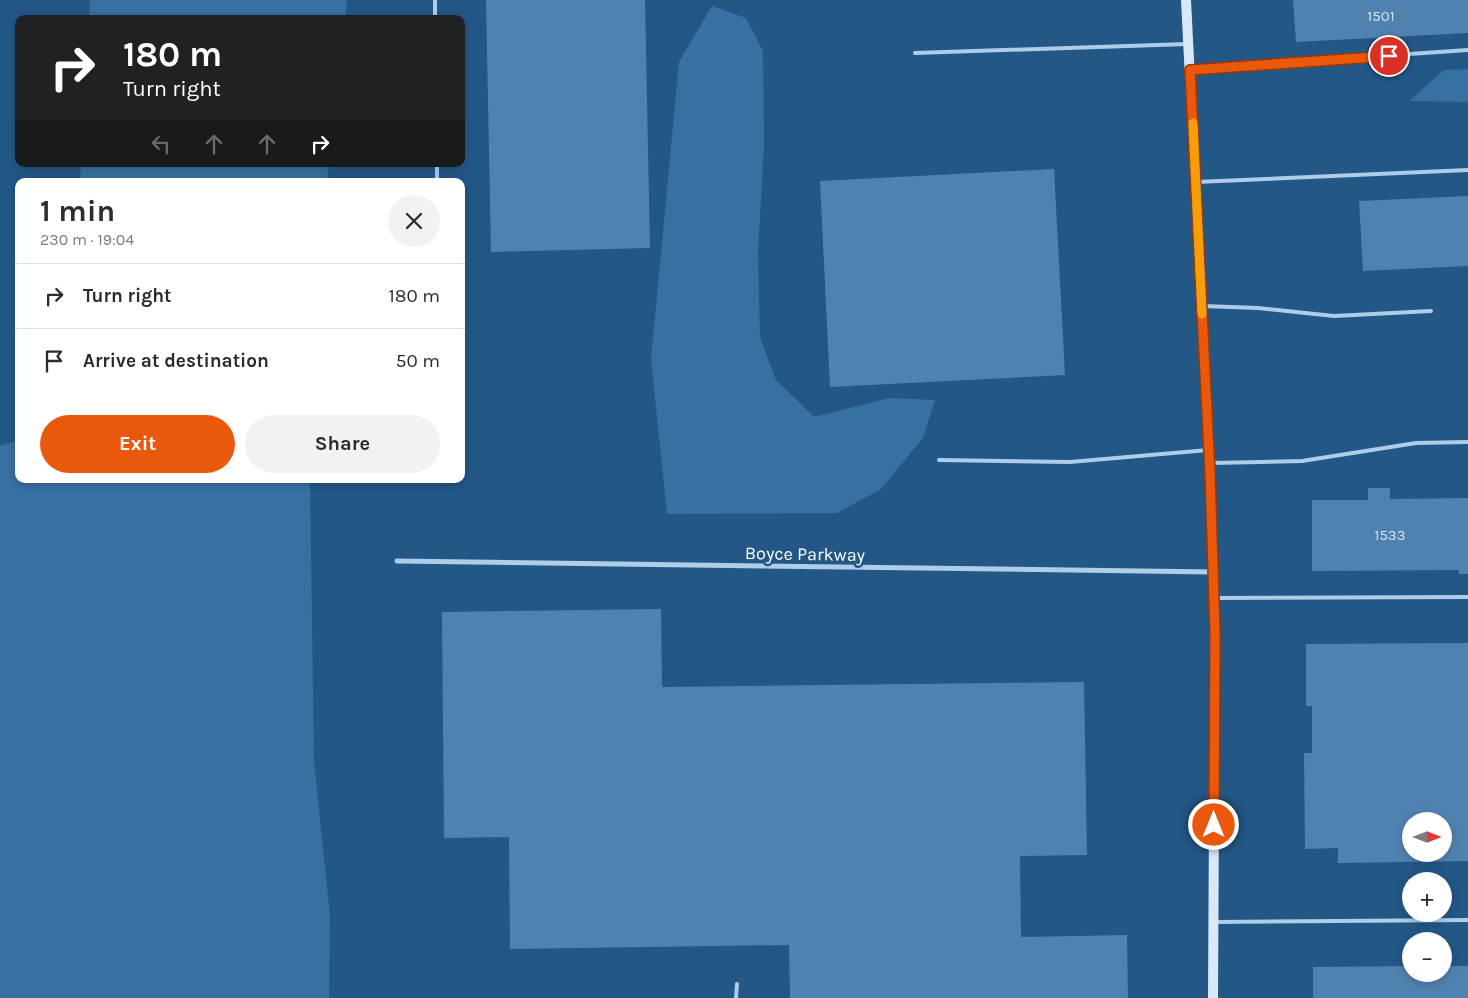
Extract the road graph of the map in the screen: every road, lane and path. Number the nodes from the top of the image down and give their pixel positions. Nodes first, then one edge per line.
1 (435, 0) edge
2 (1186, 0) edge
3 (436, 15) edge
4 (1189, 44) junction
5 (1468, 50) edge
6 (915, 54) dead end
7 (1190, 70) junction
8 (1468, 170) edge
9 (1196, 182) junction
10 (1201, 306) junction
11 (1431, 311) dead end
12 (1468, 442) edge
13 (1208, 450) junction
14 (939, 460) dead end
15 (1208, 463) junction
16 (397, 561) dead end
17 (1213, 572) junction
18 (1468, 597) edge
19 (1214, 598) junction
20 (1468, 920) edge
21 (1213, 922) junction
22 (737, 984) dead end
23 (736, 998) edge
24 (1213, 998) edge

1 - 3 lane
2 - 4 street
4 - 6 lane
4 - 7 street
5 - 7 lane
7 - 9 street
8 - 9 lane
9 - 10 street
10 - 11 lane
10 - 13 street
12 - 15 lane
13 - 14 lane
13 - 15 street
15 - 17 street
16 - 17 street, Boyce Parkway
17 - 19 street
18 - 19 lane
19 - 21 street
20 - 21 lane
21 - 24 street
22 - 23 lane

